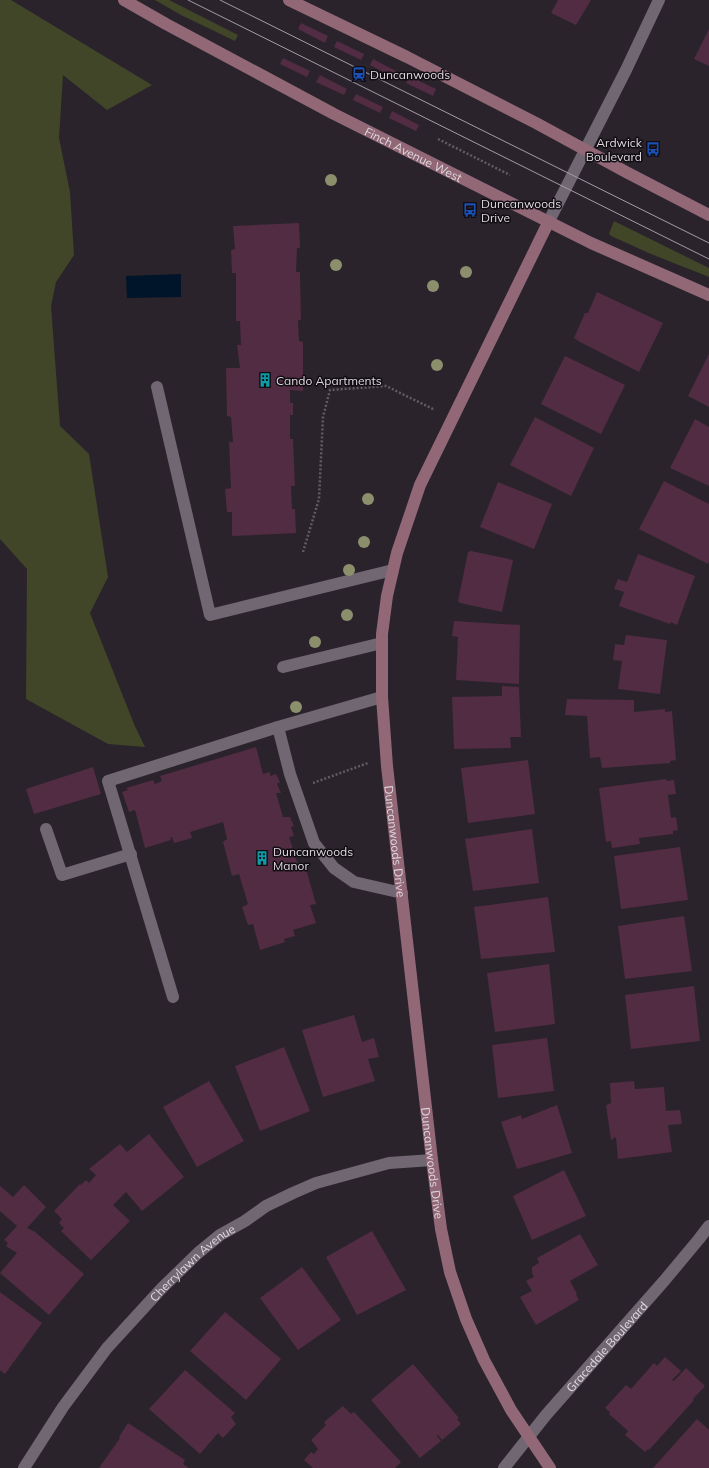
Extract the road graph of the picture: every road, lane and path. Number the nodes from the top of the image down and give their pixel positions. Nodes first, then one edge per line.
1 (124, 0) edge
2 (289, 0) edge
3 (659, 0) edge
4 (438, 139) dead end
5 (585, 149) junction
6 (510, 175) dead end
7 (709, 215) edge
8 (549, 221) junction
9 (709, 295) edge
10 (157, 387) dead end
11 (452, 418) junction
12 (304, 552) dead end
13 (393, 570) junction
14 (382, 643) junction
15 (283, 667) dead end
16 (382, 697) junction
17 (278, 727) junction
18 (387, 756) junction
19 (295, 789) junction
20 (46, 829) dead end
21 (131, 854) junction
22 (402, 893) junction
23 (173, 997) dead end
24 (432, 1160) junction
25 (709, 1226) edge
26 (529, 1438) junction
27 (24, 1468) edge
28 (504, 1468) edge
29 (550, 1468) edge

1 - 8 street, Finch Avenue West
2 - 5 street
3 - 5 street
4 - 6 path
5 - 7 street
5 - 8 street
8 - 9 street, Finch Avenue West
8 - 11 street, Duncanwoods Drive
10 - 13 street
11 - 12 path
11 - 13 street, Duncanwoods Drive
13 - 14 street, Duncanwoods Drive
14 - 15 street
14 - 16 street, Duncanwoods Drive
16 - 17 street
16 - 18 street, Duncanwoods Drive
17 - 19 street
17 - 21 street
18 - 19 path
18 - 22 street, Duncanwoods Drive
19 - 22 street
20 - 21 street
21 - 23 street
22 - 24 street, Duncanwoods Drive
24 - 26 street, Duncanwoods Drive
24 - 27 street, Cherrylawn Avenue
25 - 26 street, Gracedale Boulevard
26 - 28 street, Gracedale Boulevard
26 - 29 street, Duncanwoods Drive

